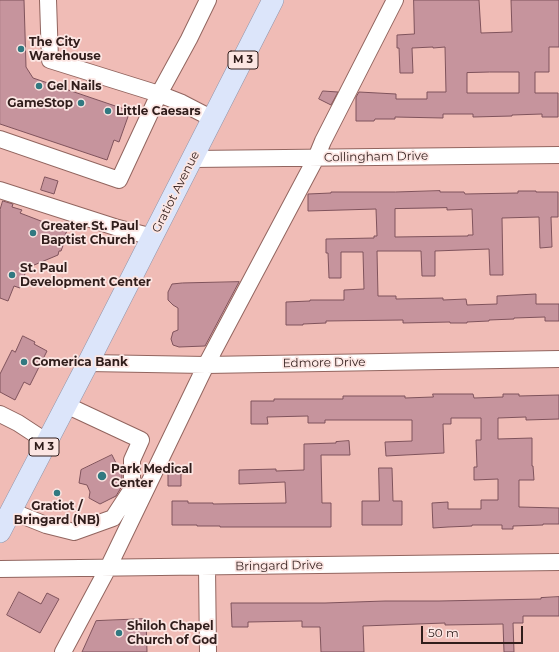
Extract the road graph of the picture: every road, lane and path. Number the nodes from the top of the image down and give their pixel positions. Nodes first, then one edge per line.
1 (48, 0) edge
2 (208, 0) edge
3 (273, 0) edge
4 (395, 0) edge
5 (159, 94) junction
6 (213, 119) junction
7 (0, 139) edge
8 (559, 155) edge
9 (316, 158) junction
10 (193, 159) junction
11 (0, 190) edge
12 (152, 237) junction
13 (559, 359) edge
14 (88, 363) junction
15 (206, 365) junction
16 (66, 405) junction
17 (2, 419) edge
18 (47, 442) junction
19 (11, 511) junction
20 (0, 532) edge
21 (559, 562) edge
22 (207, 567) junction
23 (108, 568) junction
24 (0, 569) edge
25 (63, 652) edge
26 (208, 652) edge

1 - 5 street
2 - 5 street
3 - 6 main road, Gratiot Avenue / M 3
4 - 9 street
5 - 6 street
5 - 7 street
6 - 10 main road, Gratiot Avenue / M 3
8 - 9 street, Collingham Drive
9 - 10 street, Collingham Drive
9 - 15 street
10 - 12 main road, Gratiot Avenue / M 3
11 - 12 street
12 - 14 main road, Gratiot Avenue / M 3
13 - 15 street, Edmore Drive
14 - 15 street, Edmore Drive
14 - 16 main road, Gratiot Avenue / M 3
15 - 23 street
16 - 18 main road, Gratiot Avenue / M 3
16 - 19 street
17 - 18 street
18 - 19 main road, Gratiot Avenue / M 3
19 - 20 main road, Gratiot Avenue / M 3
21 - 22 street, Bringard Drive
22 - 23 street, Bringard Drive
22 - 26 street
23 - 24 street, Bringard Drive
23 - 25 street

